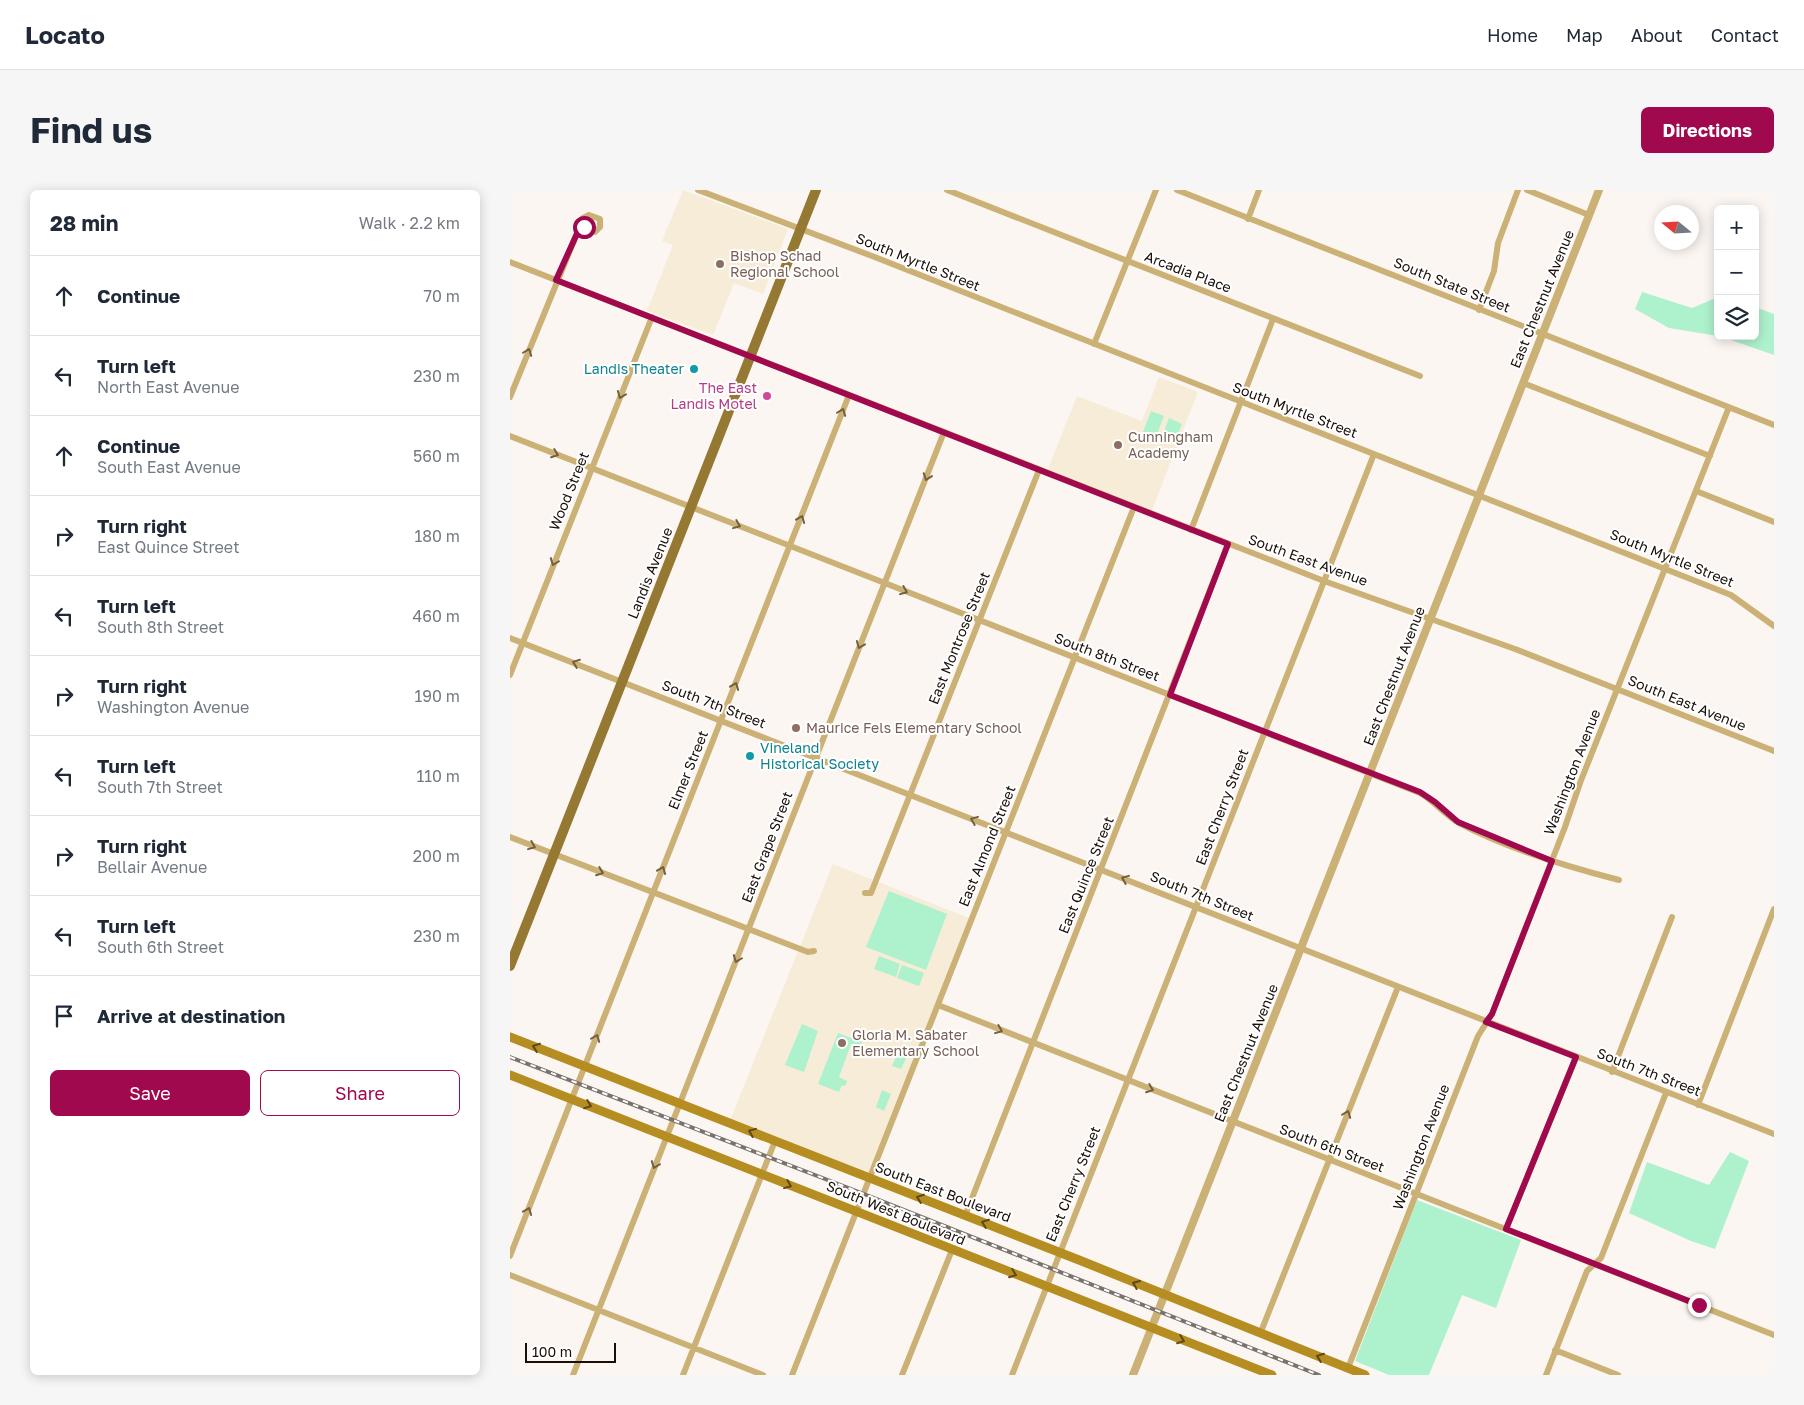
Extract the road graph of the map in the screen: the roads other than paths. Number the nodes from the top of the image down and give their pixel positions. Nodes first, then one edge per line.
1 (698, 190) edge
2 (816, 190) edge
3 (947, 190) edge
4 (1156, 190) edge
5 (1177, 190) edge
6 (1259, 190) edge
7 (1518, 190) edge
8 (1527, 190) edge
9 (1599, 190) edge
10 (1589, 215) junction
11 (1248, 218) junction
12 (580, 227) dead end
13 (800, 229) junction
14 (1127, 261) junction
15 (510, 262) edge
16 (556, 280) junction
17 (1479, 310) junction
18 (652, 317) junction
19 (1273, 319) junction
20 (1542, 334) junction
21 (1094, 344) junction
22 (750, 356) junction
23 (1420, 376) dead end
24 (1523, 383) junction
25 (849, 395) junction
26 (510, 397) edge
27 (1241, 402) junction
28 (1729, 407) junction
29 (1774, 425) edge
30 (944, 432) junction
31 (510, 436) edge
32 (1374, 454) junction
33 (1710, 456) junction
34 (591, 468) junction
35 (1039, 470) junction
36 (1696, 491) junction
37 (1479, 495) junction
38 (692, 507) junction
39 (1134, 507) junction
40 (1774, 522) edge
41 (1191, 530) junction
42 (1228, 544) junction
43 (790, 546) junction
44 (1666, 569) junction
45 (1324, 582) junction
46 (885, 583) junction
47 (1430, 618) junction
48 (980, 621) junction
49 (1774, 626) edge
50 (510, 638) edge
51 (523, 643) junction
52 (1074, 658) junction
53 (510, 675) edge
54 (621, 682) junction
55 (1617, 688) junction
56 (1170, 695) junction
57 (721, 720) junction
58 (1265, 732) junction
59 (1774, 751) edge
60 (816, 758) junction
61 (1369, 774) junction
62 (911, 795) junction
63 (1006, 832) junction
64 (510, 837) edge
65 (555, 855) junction
66 (1552, 861) junction
67 (1101, 870) junction
68 (1619, 880) dead end
69 (653, 893) junction
70 (865, 894) dead end
71 (1196, 907) junction
72 (1774, 909) edge
73 (1672, 918) dead end
74 (748, 930) junction
75 (1300, 949) junction
76 (814, 951) dead end
77 (510, 966) edge
78 (1398, 987) junction
79 (938, 1005) junction
80 (1486, 1022) junction
81 (510, 1037) edge
82 (1033, 1043) junction
83 (1576, 1057) junction
84 (585, 1066) junction
85 (1612, 1072) junction
86 (510, 1075) edge
87 (1127, 1080) junction
88 (1666, 1093) junction
89 (572, 1099) junction
90 (680, 1104) junction
91 (1698, 1105) junction
92 (1232, 1122) junction
93 (1774, 1134) edge
94 (667, 1136) junction
95 (775, 1141) junction
96 (1330, 1160) junction
97 (762, 1174) junction
98 (870, 1179) junction
99 (1416, 1194) junction
100 (857, 1212) junction
101 (965, 1216) junction
102 (1506, 1229) junction
103 (952, 1250) junction
104 (1060, 1252) junction
105 (510, 1256) edge
106 (1594, 1264) junction
107 (510, 1275) edge
108 (1046, 1287) junction
109 (1164, 1295) junction
110 (599, 1310) junction
111 (1151, 1328) junction
112 (1260, 1334) junction
113 (1774, 1335) edge
114 (694, 1348) junction
115 (1556, 1350) junction
116 (1348, 1368) junction
117 (573, 1375) edge
118 (683, 1375) edge
119 (763, 1375) edge
120 (792, 1375) edge
121 (902, 1375) edge
122 (1012, 1375) edge
123 (1133, 1375) edge
124 (1272, 1375) edge
125 (1365, 1375) edge
126 (1546, 1375) edge
127 (1618, 1375) edge

1 - 13 street, South Myrtle Street
2 - 13 main road, Landis Avenue
3 - 14 street, Arcadia Place
4 - 14 street
5 - 11 street, South State Street
6 - 11 street
7 - 17 street
8 - 10 street
9 - 10 street, East Chestnut Avenue
10 - 20 street, East Chestnut Avenue
11 - 17 street, South State Street
12 - 16 street
13 - 21 street, South Myrtle Street
13 - 22 main road, Landis Avenue
14 - 19 street, Arcadia Place
14 - 21 street
15 - 16 street, South East Avenue
16 - 18 street, South East Avenue
26 -> 16 street
17 - 20 street, South State Street
18 - 22 street, South East Avenue
18 -> 34 street, Wood Street
19 - 23 street, Arcadia Place
19 - 27 street
20 - 24 street, East Chestnut Avenue
20 - 28 street, South State Street
21 - 27 street, South Myrtle Street
22 - 25 street, South East Avenue
22 - 38 main road, Landis Avenue
24 - 33 street
24 - 37 street, East Chestnut Avenue
25 - 30 street, South East Avenue
43 -> 25 street, Elmer Street
27 - 32 street, South Myrtle Street
27 - 41 street
28 - 29 street, South State Street
28 - 33 street, Washington Avenue
30 - 35 street, South East Avenue
30 -> 46 street, East Grape Street
31 -> 34 street, South 8th Street
32 - 37 street, South Myrtle Street
32 - 45 street, East Cherry Street
33 - 36 street, Washington Avenue
34 - 38 street, South 8th Street
34 -> 51 street, Wood Street
35 - 39 street, South East Avenue
35 - 48 street, East Montrose Street
36 - 40 street
36 - 44 street, Washington Avenue
37 - 44 street, South Myrtle Street
37 - 47 street, East Chestnut Avenue
38 -> 43 street, South 8th Street
38 - 54 main road, Landis Avenue
39 - 41 street, South East Avenue
39 - 52 street, East Almond Street
41 - 42 street, South East Avenue
42 - 45 street, South East Avenue
42 - 56 street, East Quince Street
43 - 46 street, South 8th Street
57 -> 43 street, Elmer Street
44 - 49 street, South Myrtle Street
44 - 55 street, Washington Avenue
45 - 47 street, South East Avenue
45 - 58 street, East Cherry Street
46 -> 48 street, South 8th Street
46 -> 60 street, East Grape Street
47 - 55 street, South East Avenue
47 - 61 street, East Chestnut Avenue
48 - 52 street, South 8th Street
48 - 62 street, East Montrose Street
50 - 51 street, South 7th Street
51 - 53 street, Wood Street
54 -> 51 street, South 7th Street
52 - 56 street, South 8th Street
52 - 63 street, East Almond Street
54 - 57 street, South 7th Street
54 - 65 main road, Landis Avenue
55 - 59 street, South East Avenue
55 - 66 street, Washington Avenue
56 - 58 street, South 8th Street
56 - 67 street, East Quince Street
57 - 60 street, South 7th Street
69 -> 57 street, Elmer Street
58 - 61 street, South 8th Street
58 - 71 street, East Cherry Street
60 - 62 street, South 7th Street
60 - 74 street, East Grape Street
61 - 66 street, South 8th Street
61 - 75 street, East Chestnut Avenue
63 -> 62 street, South 7th Street
62 - 70 street, East Montrose Street
63 - 67 street, South 7th Street
63 - 79 street, East Almond Street
64 -> 65 street
65 -> 69 street
65 - 77 main road, Landis Avenue
66 - 68 street, South 8th Street
66 - 80 street, Washington Avenue
71 -> 67 street, South 7th Street
67 - 82 street, East Quince Street
69 - 74 street
84 -> 69 street, Elmer Street
71 - 75 street, South 7th Street
71 - 87 street, East Cherry Street
72 - 91 street
73 - 85 street
74 - 76 street
74 -> 90 street, East Grape Street
75 - 78 street, South 7th Street
75 - 92 street, East Chestnut Avenue
78 - 80 street, South 7th Street
96 -> 78 street
79 -> 82 street, South 6th Street
79 - 98 street, East Almond Street
80 - 83 street, South 7th Street
80 - 99 street, Washington Avenue
84 -> 81 main road, South East Boulevard
82 - 87 street, South 6th Street
82 - 101 street, East Quince Street
83 - 85 street, South 7th Street
83 - 102 street
84 - 89 street, Elmer Street
84 - 90 main road, South East Boulevard
85 - 88 street, South 7th Street
86 - 89 main road, South West Boulevard
87 -> 92 street, South 6th Street
87 - 104 street, East Cherry Street
88 - 91 street, South 7th Street
88 - 106 street
89 -> 94 main road, South West Boulevard
105 -> 89 street, Elmer Street
90 - 94 street, East Grape Street
95 -> 90 main road, South East Boulevard
91 - 93 street, South 7th Street
92 - 96 street, South 6th Street
92 - 109 street, East Chestnut Avenue
94 - 97 main road, South West Boulevard
94 -> 110 street, East Grape Street
95 - 97 street
95 - 98 main road, South East Boulevard
96 - 99 street, South 6th Street
96 - 112 street
97 -> 100 main road, South West Boulevard
97 - 114 street
98 - 100 street, East Almond Street
101 -> 98 main road, South East Boulevard
99 - 102 street, South 6th Street
99 - 116 street, Washington Avenue
100 - 103 main road, South West Boulevard
100 - 120 street, East Almond Street
104 -> 101 main road, South East Boulevard
102 - 106 street, South 6th Street
103 -> 108 main road, South West Boulevard
103 - 121 street
104 - 108 street, East Cherry Street
109 -> 104 main road, South East Boulevard
106 - 113 street, South 6th Street
106 - 115 street
107 - 110 street
108 - 111 main road, South West Boulevard
108 - 122 street, East Cherry Street
109 - 111 street, East Chestnut Avenue
109 - 112 main road, South East Boulevard
110 - 114 street
110 - 117 street, East Grape Street
111 - 123 street, East Chestnut Avenue
111 -> 124 main road, South West Boulevard
116 -> 112 main road, South East Boulevard
114 - 118 street
114 - 119 street
115 - 126 street
115 - 127 street
116 - 125 main road, South East Boulevard

